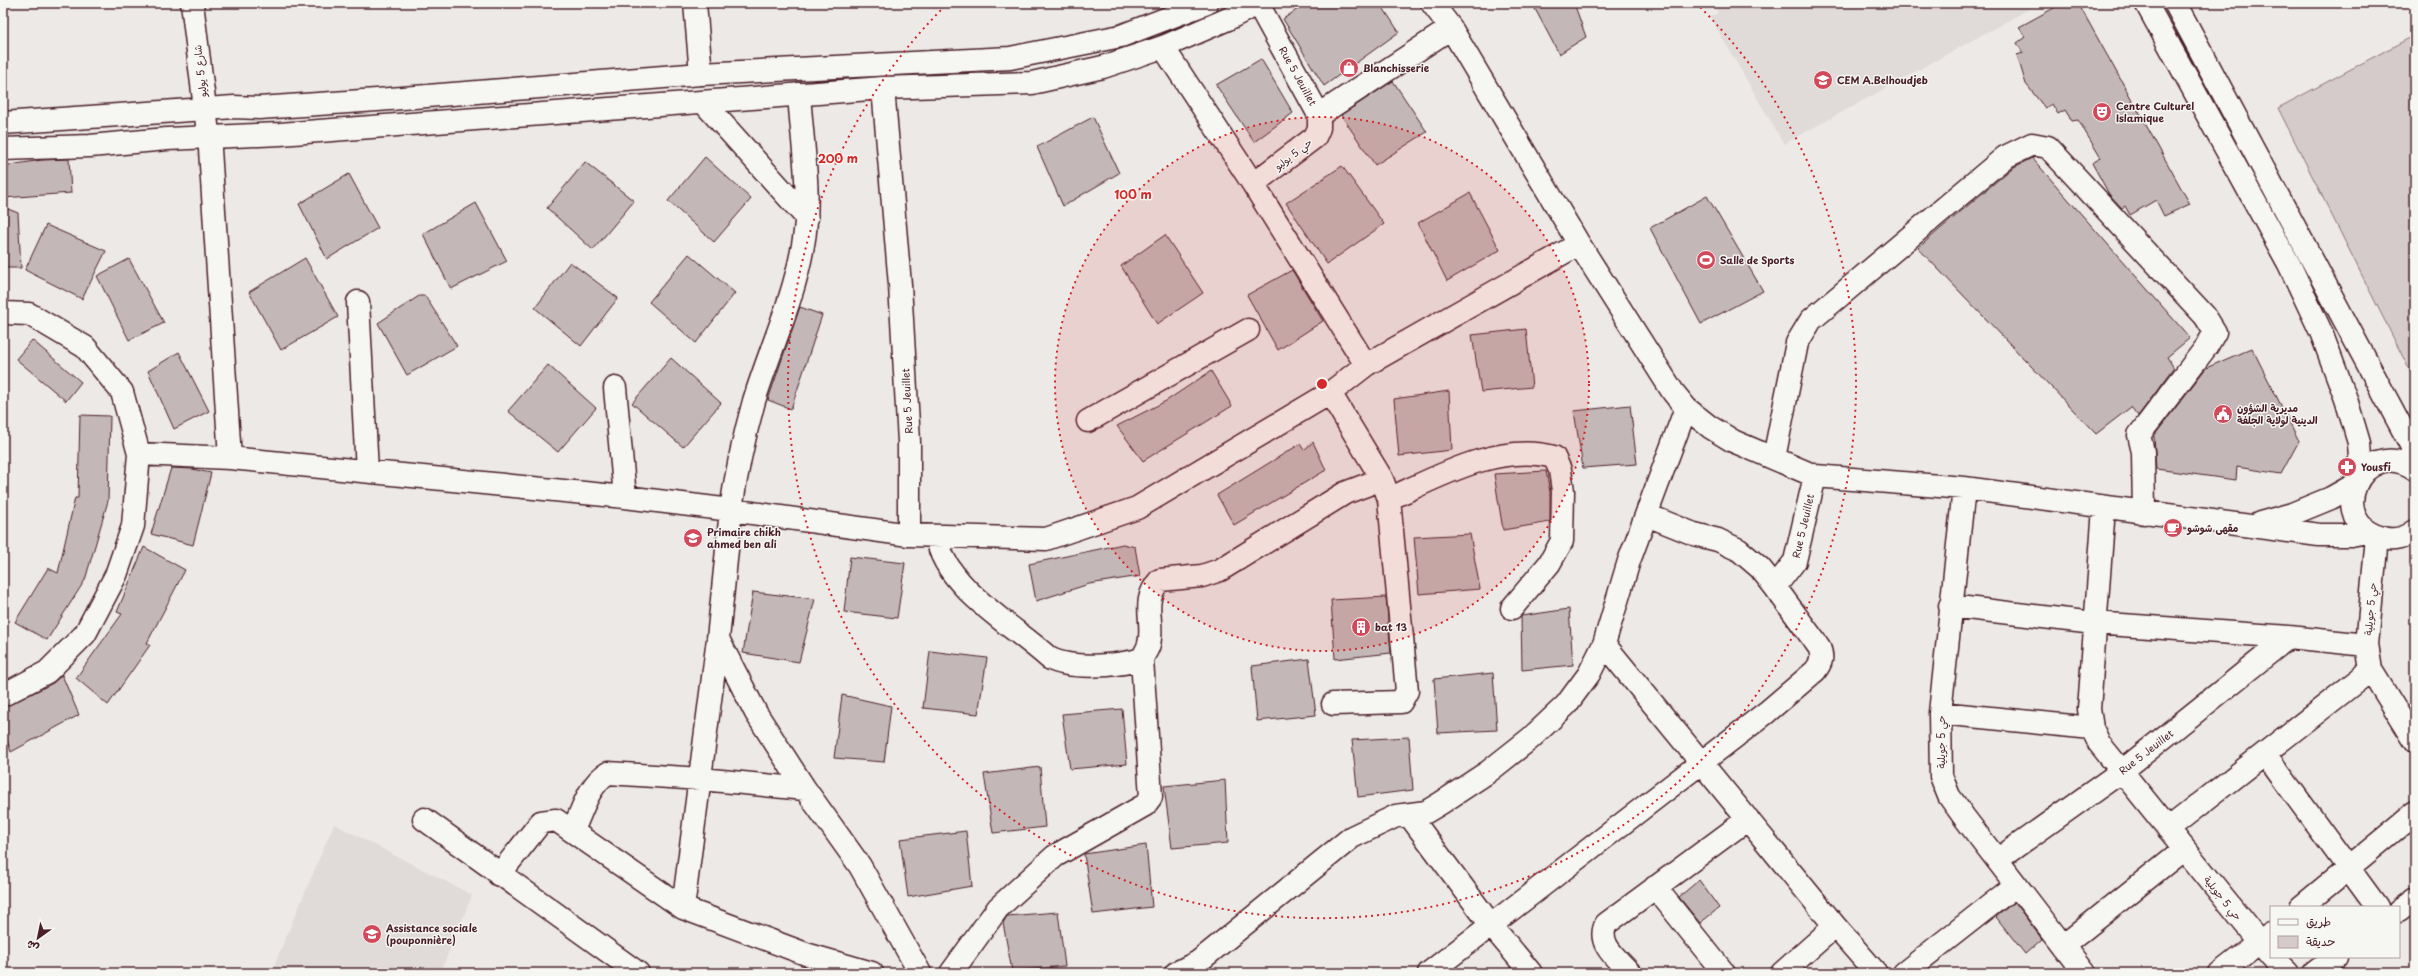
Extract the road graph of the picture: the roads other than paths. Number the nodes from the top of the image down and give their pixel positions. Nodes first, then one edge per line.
1 (192, 3) edge
2 (695, 3) edge
3 (1207, 3) edge
4 (1259, 3) edge
5 (1432, 3) edge
6 (1443, 3) edge
7 (2146, 3) edge
8 (2175, 3) edge
9 (1451, 28) junction
10 (1163, 47) junction
11 (701, 74) junction
12 (883, 88) junction
13 (799, 94) junction
14 (704, 103) junction
15 (204, 111) junction
16 (1319, 115) junction
17 (3, 123) edge
18 (208, 138) junction
19 (3, 149) edge
20 (1253, 184) junction
21 (807, 218) junction
22 (1579, 244) junction
23 (358, 302) dead end
24 (3, 313) edge
25 (1248, 330) dead end
26 (1366, 365) junction
27 (615, 388) dead end
28 (1330, 393) junction
29 (1686, 408) junction
30 (1088, 421) dead end
31 (139, 454) junction
32 (230, 458) junction
33 (1774, 458) junction
34 (2415, 462) edge
35 (2415, 469) edge
36 (367, 471) junction
37 (1815, 476) junction
38 (1382, 479) junction
39 (2358, 480) junction
40 (1964, 488) junction
41 (625, 496) junction
42 (1389, 499) junction
43 (2104, 508) junction
44 (731, 510) junction
45 (2144, 513) junction
46 (1647, 515) junction
47 (2253, 525) junction
48 (2372, 534) junction
49 (909, 535) junction
50 (937, 537) junction
51 (2410, 539) edge
52 (1775, 587) junction
53 (1950, 606) junction
54 (1512, 608) dead end
55 (2094, 624) junction
56 (2289, 637) junction
57 (718, 639) junction
58 (1604, 644) junction
59 (2367, 646) junction
60 (1142, 658) junction
61 (2371, 670) junction
62 (3, 695) edge
63 (1333, 704) dead end
64 (1940, 713) junction
65 (2092, 728) junction
66 (2415, 741) edge
67 (2265, 754) junction
68 (1701, 761) junction
69 (2122, 771) junction
70 (700, 779) junction
71 (805, 789) junction
72 (2415, 813) edge
73 (1409, 816) junction
74 (424, 819) dead end
75 (1748, 819) junction
76 (2168, 829) junction
77 (572, 830) junction
78 (2184, 849) junction
79 (1997, 860) junction
80 (2348, 868) junction
81 (499, 875) junction
82 (2016, 885) junction
83 (1655, 887) junction
84 (2415, 899) edge
85 (2302, 906) edge
86 (2376, 906) edge
87 (683, 908) junction
88 (2400, 910) edge
89 (1491, 925) junction
90 (1835, 926) junction
91 (2063, 946) junction
92 (2268, 947) edge
93 (2276, 958) edge
94 (2335, 958) edge
95 (1203, 967) edge
96 (638, 973) edge
97 (872, 973) edge
98 (920, 973) edge
99 (951, 973) edge
100 (1176, 973) edge
101 (1429, 973) edge
102 (1531, 973) edge
103 (1630, 973) edge
104 (1724, 973) edge
105 (1782, 973) edge
106 (1876, 973) edge
107 (1904, 973) edge
108 (2084, 973) edge
109 (2220, 973) edge
110 (2288, 973) edge
111 (2315, 973) edge

1 - 15 street, شارع 5 يوليو
2 - 11 street
3 - 11 street
4 - 10 street
4 - 16 street, Rue 5 Jeuillet
5 - 9 street
6 - 9 street
7 - 39 street
8 - 34 street
9 - 16 street, Rue 5 Jeuillet
9 - 22 street
10 - 12 street
10 - 20 street
11 - 15 street
12 - 13 street
12 - 49 street, Rue 5 Jeuillet
13 - 14 street
13 - 21 street
14 - 18 street
14 - 21 street
15 - 17 street
15 - 18 street, شارع 5 يوليو
16 - 20 street, حي 5 يوليو
18 - 19 street
18 - 32 street, شارع 5 يوليو
20 - 26 street
21 - 44 street
22 - 26 street
22 - 29 street
23 - 36 street
24 - 31 street
25 - 30 street
26 - 28 street
27 - 41 street
28 - 38 street
28 - 50 street
29 - 33 street
29 - 46 street
31 - 32 street
31 - 62 street
32 - 36 street
33 - 37 street
33 - 45 street
35 - 39 street
36 - 41 street
37 - 40 street
37 - 52 street, Rue 5 Jeuillet
38 - 42 street
38 - 60 street
39 - 47 street
39 - 48 street
40 - 43 street
40 - 53 street, حي 5 جويلية
41 - 44 street
42 - 54 street
42 - 63 street
43 - 45 street
43 - 55 street, حي 5 جويلية
44 - 49 street
44 - 57 street
45 - 47 street
46 - 52 street
46 - 58 street
47 - 48 street
48 - 51 street
48 - 59 street, حي 5 جويلية
49 - 50 street
50 - 60 street
52 - 68 street
53 - 55 street
53 - 64 street, حي 5 جويلية
55 - 56 street
55 - 65 street, حي 5 جويلية
56 - 59 street
56 - 69 street, Rue 5 Jeuillet
57 - 70 street
57 - 71 street
58 - 68 street
58 - 73 street
59 - 61 street, حي 5 جويلية
60 - 99 street
61 - 66 street, حي 5 جويلية
61 - 67 street
64 - 65 street
64 - 79 street, حي 5 جويلية
65 - 69 street, حي 5 جويلية
67 - 76 street
67 - 80 street
68 - 75 street
68 - 89 street
69 - 76 street, حي 5 جويلية
69 - 79 street, Rue 5 Jeuillet
70 - 71 street
70 - 77 street
70 - 87 street
71 - 98 street
72 - 80 street
73 - 89 street
73 - 95 street
74 - 81 street
75 - 83 street
75 - 90 street
76 - 78 street, حي 5 جويلية
77 - 81 street
77 - 87 street
78 - 91 street
78 - 92 street, حي 5 جويلية
79 - 82 street, حي 5 جويلية
80 - 85 street
80 - 86 street
81 - 96 street
82 - 91 street, حي 5 جويلية
82 - 107 street
83 - 103 street
83 - 104 street
84 - 88 street
87 - 97 street
89 - 101 street
89 - 102 street
90 - 105 street
90 - 106 street
91 - 108 street, حي 5 جويلية
92 - 109 street
93 - 110 street, حي 5 جويلية
94 - 111 street
95 - 100 street

